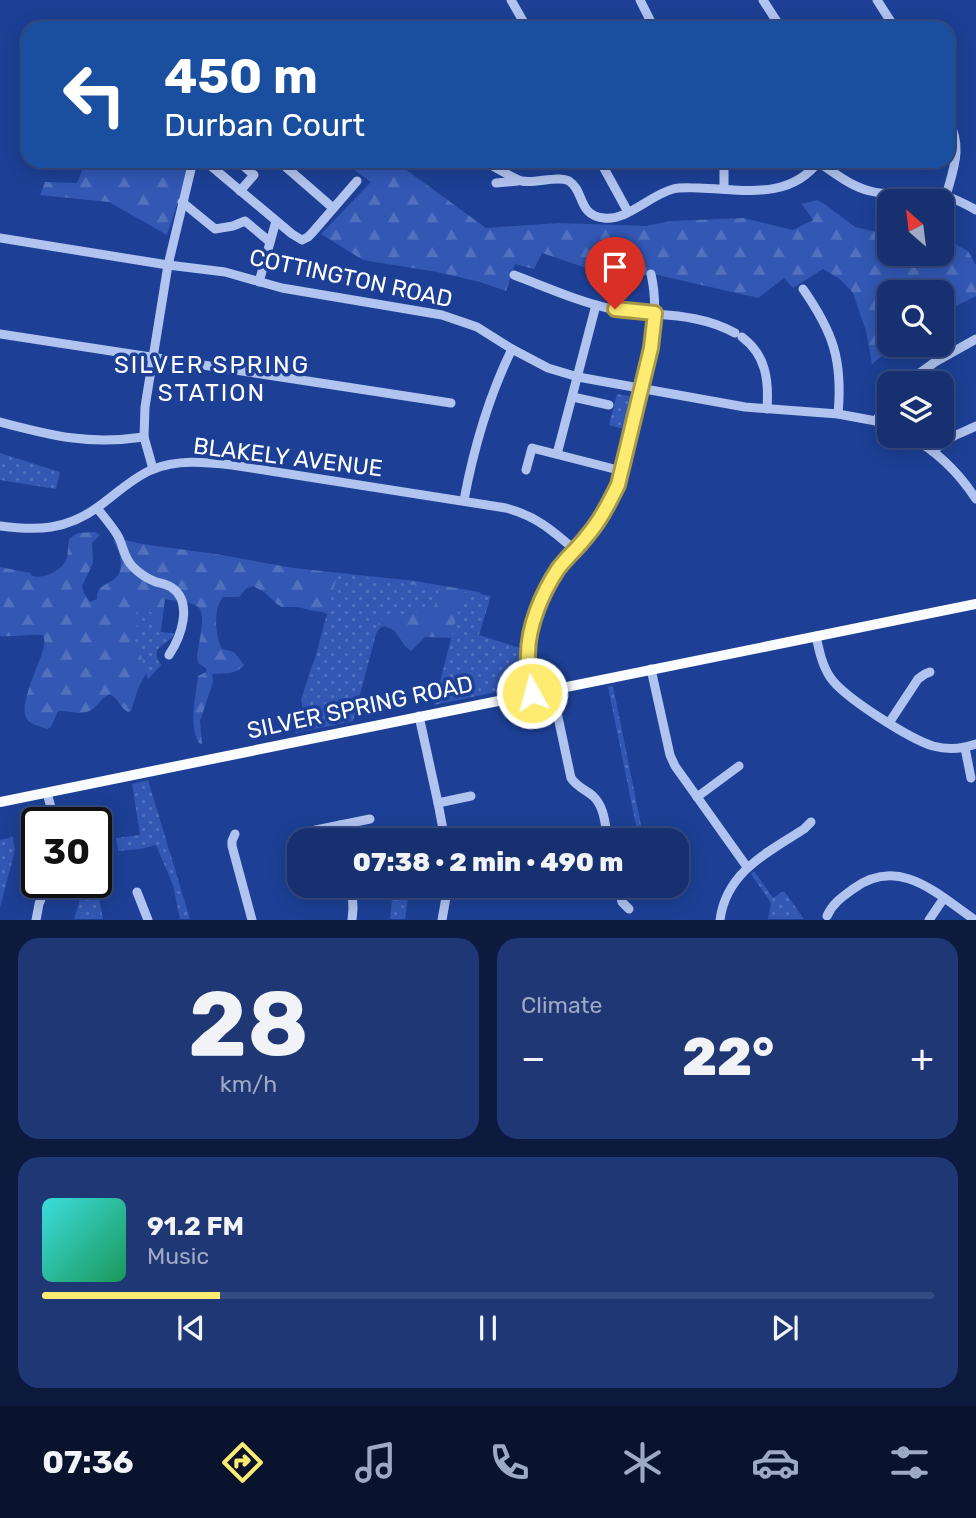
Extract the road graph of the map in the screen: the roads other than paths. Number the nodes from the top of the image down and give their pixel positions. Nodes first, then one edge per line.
1 (512, 0) edge
2 (640, 0) edge
3 (763, 0) edge
4 (877, 0) edge
5 (523, 21) edge
6 (650, 21) edge
7 (776, 21) edge
8 (890, 21) edge
9 (955, 136) edge
10 (955, 160) edge
11 (190, 168) edge
12 (213, 168) edge
13 (246, 168) edge
14 (287, 168) edge
15 (497, 168) edge
16 (604, 168) edge
17 (724, 168) edge
18 (812, 168) edge
19 (828, 168) edge
20 (953, 168) edge
21 (357, 181) dead end
22 (520, 181) junction
23 (496, 183) dead end
24 (724, 189) junction
25 (948, 189) edge
26 (240, 191) junction
27 (877, 192) edge
28 (954, 200) edge
29 (182, 202) junction
30 (332, 208) junction
31 (976, 210) edge
32 (628, 212) junction
33 (276, 221) junction
34 (0, 237) edge
35 (270, 242) junction
36 (168, 265) junction
37 (651, 274) dead end
38 (513, 275) dead end
39 (259, 282) junction
40 (803, 289) dead end
41 (596, 305) junction
42 (655, 313) junction
43 (0, 334) edge
44 (976, 339) edge
45 (512, 349) junction
46 (152, 358) junction
47 (923, 371) edge
48 (578, 377) junction
49 (641, 389) junction
50 (573, 397) junction
51 (451, 403) dead end
52 (609, 405) dead end
53 (767, 409) junction
54 (838, 414) junction
55 (876, 421) edge
56 (0, 422) edge
57 (976, 426) edge
58 (144, 437) junction
59 (927, 448) edge
60 (932, 451) junction
61 (557, 454) junction
62 (152, 469) junction
63 (526, 471) dead end
64 (622, 471) junction
65 (976, 499) edge
66 (464, 500) junction
67 (97, 508) junction
68 (0, 526) edge
69 (575, 550) junction
70 (976, 604) edge
71 (816, 636) junction
72 (169, 655) dead end
73 (651, 669) junction
74 (930, 672) dead end
75 (552, 689) junction
76 (532, 693) junction
77 (419, 716) junction
78 (889, 723) junction
79 (976, 744) edge
80 (965, 748) junction
81 (739, 766) dead end
82 (971, 778) dead end
83 (47, 793) junction
84 (471, 796) dead end
85 (697, 797) junction
86 (0, 802) edge
87 (439, 803) junction
88 (51, 807) edge
89 (370, 819) dead end
90 (811, 822) dead end
91 (340, 825) junction
92 (325, 828) edge
93 (341, 828) edge
94 (443, 828) edge
95 (605, 828) edge
96 (234, 834) dead end
97 (747, 867) junction
98 (137, 892) dead end
99 (41, 898) edge
100 (353, 898) edge
101 (446, 898) edge
102 (621, 898) edge
103 (943, 898) junction
104 (629, 909) dead end
105 (827, 916) dead end
106 (36, 919) edge
107 (148, 919) edge
108 (252, 919) edge
109 (352, 919) edge
110 (442, 919) edge
111 (720, 919) edge
112 (929, 919) edge
113 (975, 919) edge

1 - 5 street
2 - 6 street
3 - 7 street
4 - 8 street
9 - 10 street
11 - 29 street
12 - 26 street
13 - 26 street
14 - 30 street
15 - 22 street
16 - 32 street
17 - 24 street
18 - 24 street
19 - 27 street
20 - 25 street
21 - 30 street
22 - 23 street
22 - 32 street
24 - 32 street
26 - 33 street
28 - 31 street
29 - 35 street
29 - 36 street
30 - 33 street
33 - 35 street
34 - 36 street, COTTINGTON ROAD
35 - 39 street
36 - 39 street, COTTINGTON ROAD
36 - 46 street
37 - 42 street
38 - 41 street
39 - 45 street, COTTINGTON ROAD
40 - 54 street
41 - 42 street
41 - 48 street
42 - 49 street
42 - 53 street
43 - 46 street
44 - 47 street
45 - 48 street, COTTINGTON ROAD
45 - 66 street
46 - 51 street
46 - 58 street
48 - 49 street, COTTINGTON ROAD
48 - 50 street
49 - 53 street, COTTINGTON ROAD
49 - 64 street
50 - 52 street
50 - 61 street
53 - 54 street, COTTINGTON ROAD
54 - 55 street, COTTINGTON ROAD
56 - 58 street
57 - 60 street
58 - 62 street
59 - 60 street
60 - 65 street
61 - 63 street
61 - 64 street
62 - 66 street, BLAKELY AVENUE
62 - 67 street, BLAKELY AVENUE
64 - 69 street
66 - 69 street, BLAKELY AVENUE
67 - 68 street, BLAKELY AVENUE
67 - 72 street
69 - 76 street
70 - 71 main road, SILVER SPRING ROAD
71 - 73 main road, SILVER SPRING ROAD
71 - 78 street
73 - 75 main road, SILVER SPRING ROAD
73 - 85 street
74 - 78 street
75 - 76 main road, SILVER SPRING ROAD
75 - 95 street
76 - 77 main road, SILVER SPRING ROAD
77 - 83 main road, SILVER SPRING ROAD
77 - 87 street
78 - 80 street
79 - 80 street
80 - 82 street
81 - 85 street
83 - 86 main road, SILVER SPRING ROAD
83 - 88 street
84 - 87 street
85 - 97 street
87 - 94 street
89 - 91 street
90 - 97 street
91 - 92 street
91 - 93 street
96 - 108 street
97 - 111 street
98 - 107 street
99 - 106 street
100 - 109 street
101 - 110 street
102 - 104 street
103 - 105 street
103 - 112 street
103 - 113 street

